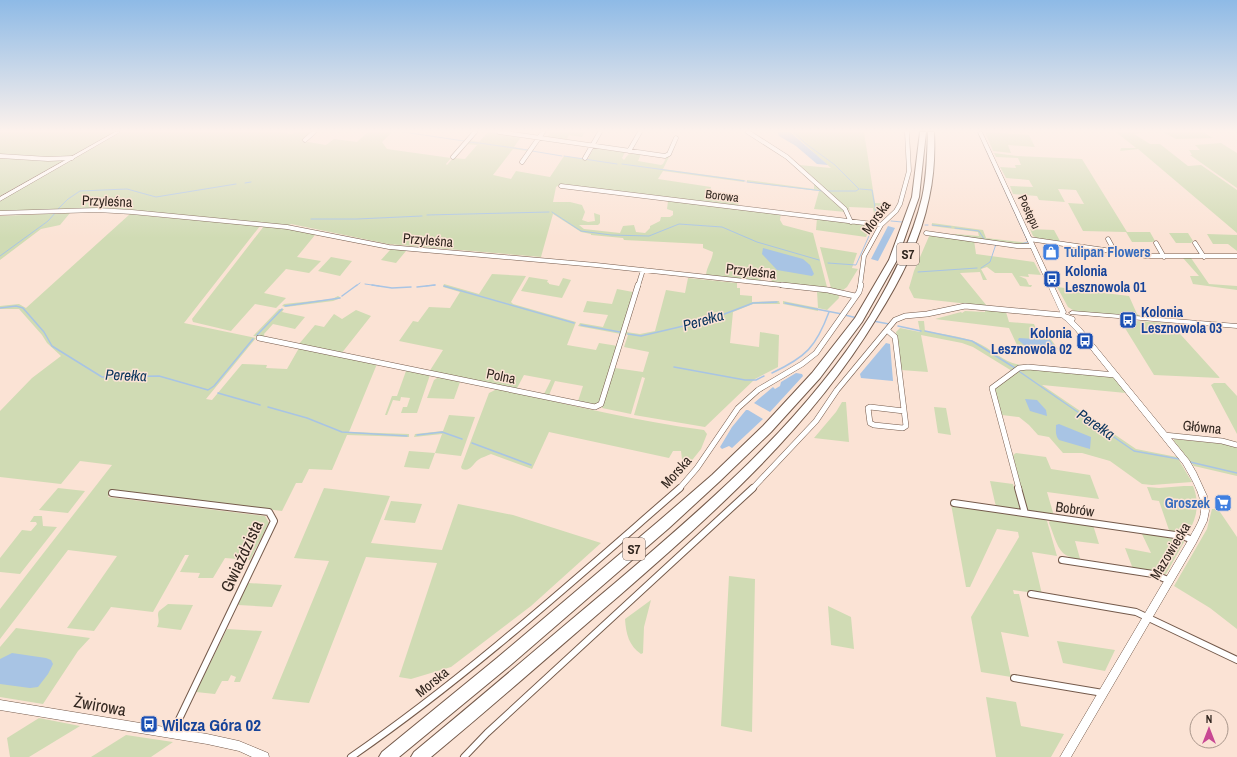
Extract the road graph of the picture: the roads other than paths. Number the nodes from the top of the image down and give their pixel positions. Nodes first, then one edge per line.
1 (55, 167) edge
2 (799, 167) edge
3 (909, 167) edge
4 (920, 167) edge
5 (931, 167) edge
6 (996, 167) edge
7 (561, 186) dead end
8 (0, 198) edge
9 (0, 213) edge
10 (851, 222) junction
11 (881, 226) junction
12 (926, 233) dead end
13 (1029, 239) junction
14 (1108, 239) dead end
15 (1156, 243) dead end
16 (1194, 243) dead end
17 (1032, 246) junction
18 (1115, 252) junction
19 (1237, 256) edge
20 (1164, 257) junction
21 (1204, 257) junction
22 (644, 270) junction
23 (855, 296) junction
24 (1068, 315) junction
25 (866, 319) junction
26 (1237, 326) edge
27 (890, 327) junction
28 (259, 338) dead end
29 (1115, 375) junction
30 (904, 411) junction
31 (1164, 435) junction
32 (1237, 445) edge
33 (112, 493) dead end
34 (954, 503) dead end
35 (1025, 513) junction
36 (1192, 540) junction
37 (1062, 560) dead end
38 (1168, 580) junction
39 (1031, 594) dead end
40 (1147, 616) junction
41 (1237, 660) edge
42 (1014, 678) dead end
43 (1103, 693) junction
44 (0, 705) edge
45 (172, 734) junction
46 (264, 757) edge
47 (351, 757) edge
48 (387, 757) edge
49 (419, 757) edge
50 (464, 757) edge
51 (1065, 757) edge

1 - 8 street
2 - 10 street
3 - 11 street, Morska
4 - 25 highway, S7
5 - 25 highway, S7
6 - 13 street, Postępu
7 - 10 street, Borowa
9 - 22 street, Przyleśna
10 - 11 street, Borowa
11 - 23 street, Morska
12 - 17 street
13 - 17 street, Postępu
13 - 18 street
14 - 18 street
15 - 20 street
16 - 21 street
17 - 24 street, Postępu
18 - 20 street
19 - 21 street
20 - 21 street
22 - 23 street, Przyleśna
22 - 28 street, Polna
23 - 47 street, Morska
24 - 26 street
24 - 27 street
24 - 29 street, Mazowiecka
25 - 48 highway, S7
25 - 49 highway, S7
27 - 30 street
27 - 50 street
29 - 31 street, Mazowiecka
29 - 35 street
30 - 30 street
31 - 32 street, Główna
31 - 36 street, Mazowiecka
33 - 45 street, Gwiaździsta
34 - 35 street, Bobrów
35 - 36 street, Bobrów
36 - 38 street, Mazowiecka
37 - 38 street
38 - 40 street, Mazowiecka
39 - 40 street
40 - 41 street
40 - 43 street, Mazowiecka
42 - 43 street
43 - 51 street, Mazowiecka
44 - 45 street, Żwirowa
45 - 46 street, Żwirowa

